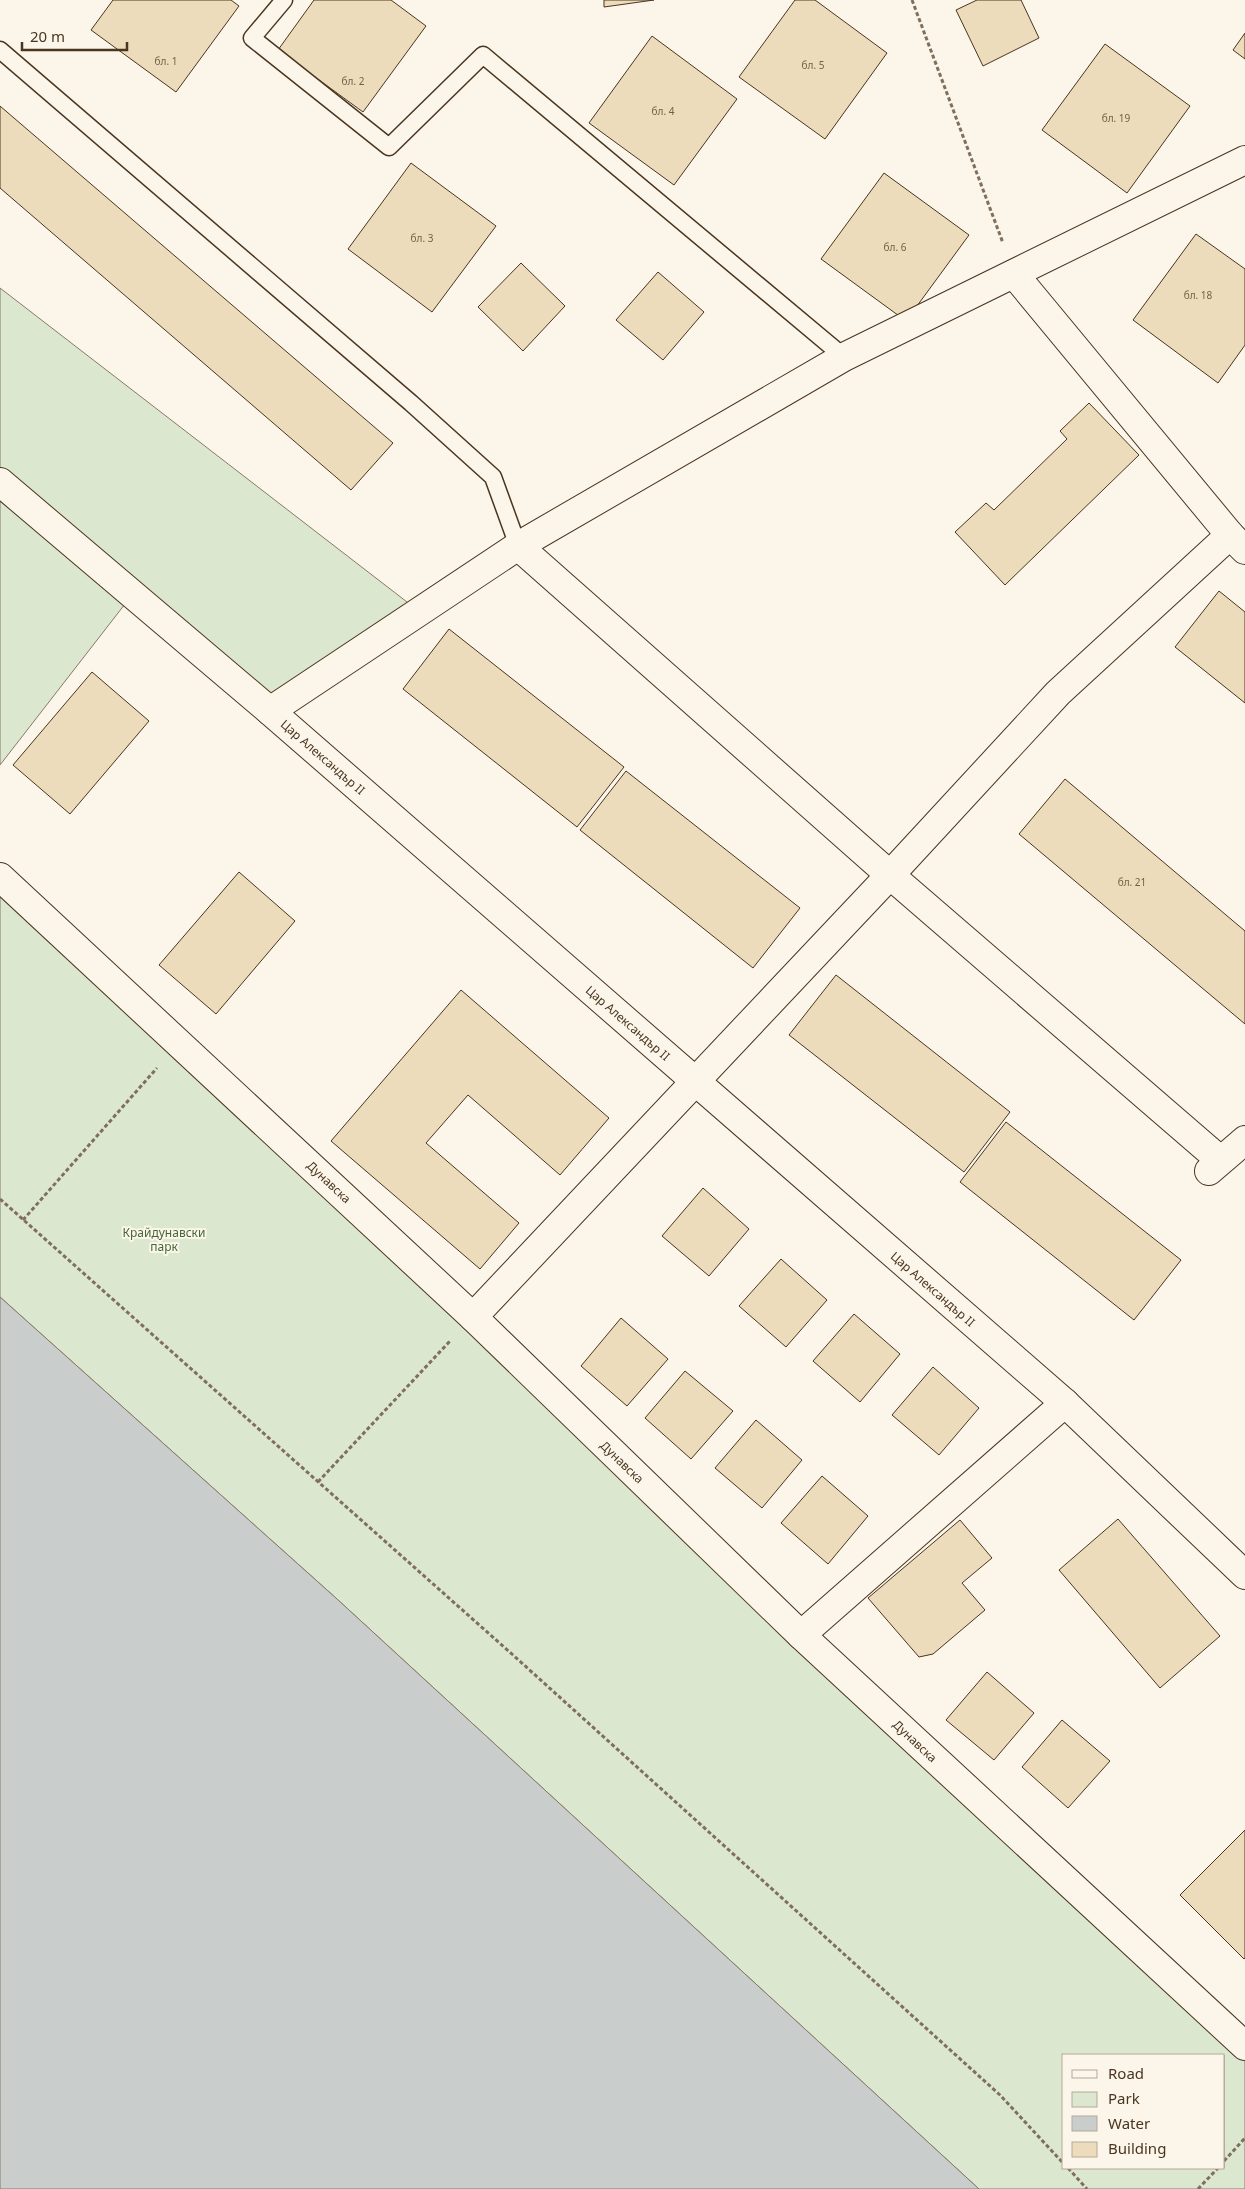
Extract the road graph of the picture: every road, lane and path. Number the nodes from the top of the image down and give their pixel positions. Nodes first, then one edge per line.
1 (284, 0) edge
2 (912, 0) edge
3 (0, 50) edge
4 (1245, 160) edge
5 (1014, 274) junction
6 (844, 357) junction
7 (0, 482) edge
8 (1238, 543) edge
9 (518, 546) junction
10 (270, 711) junction
11 (890, 875) junction
12 (0, 876) edge
13 (179, 1044) junction
14 (696, 1082) junction
15 (1245, 1140) edge
16 (0, 1199) edge
17 (23, 1220) junction
18 (473, 1317) junction
19 (1065, 1403) junction
20 (318, 1482) junction
21 (1245, 1576) edge
22 (801, 1635) junction
23 (1245, 2046) edge
24 (1245, 2138) edge
25 (1225, 2160) edge
26 (1062, 2162) edge
27 (1069, 2169) edge
28 (1217, 2169) edge
29 (1088, 2189) edge
30 (1198, 2189) edge

1 - 6 lane
2 - 5 path
3 - 9 lane
4 - 5 street
5 - 6 street
5 - 8 street
6 - 9 street
7 - 10 street, Цар Александър II
8 - 11 street
9 - 10 street
9 - 11 street
10 - 14 street, Цар Александър II
11 - 14 street
11 - 15 street
12 - 13 street, Дунавска
13 - 17 path
13 - 18 street, Дунавска
14 - 18 street
14 - 19 street, Цар Александър II
16 - 17 path
17 - 20 path
18 - 20 path
18 - 22 street, Дунавска
19 - 21 street, Цар Александър II
19 - 22 street
20 - 26 path
22 - 23 street, Дунавска
24 - 25 path
27 - 29 path
28 - 30 path

